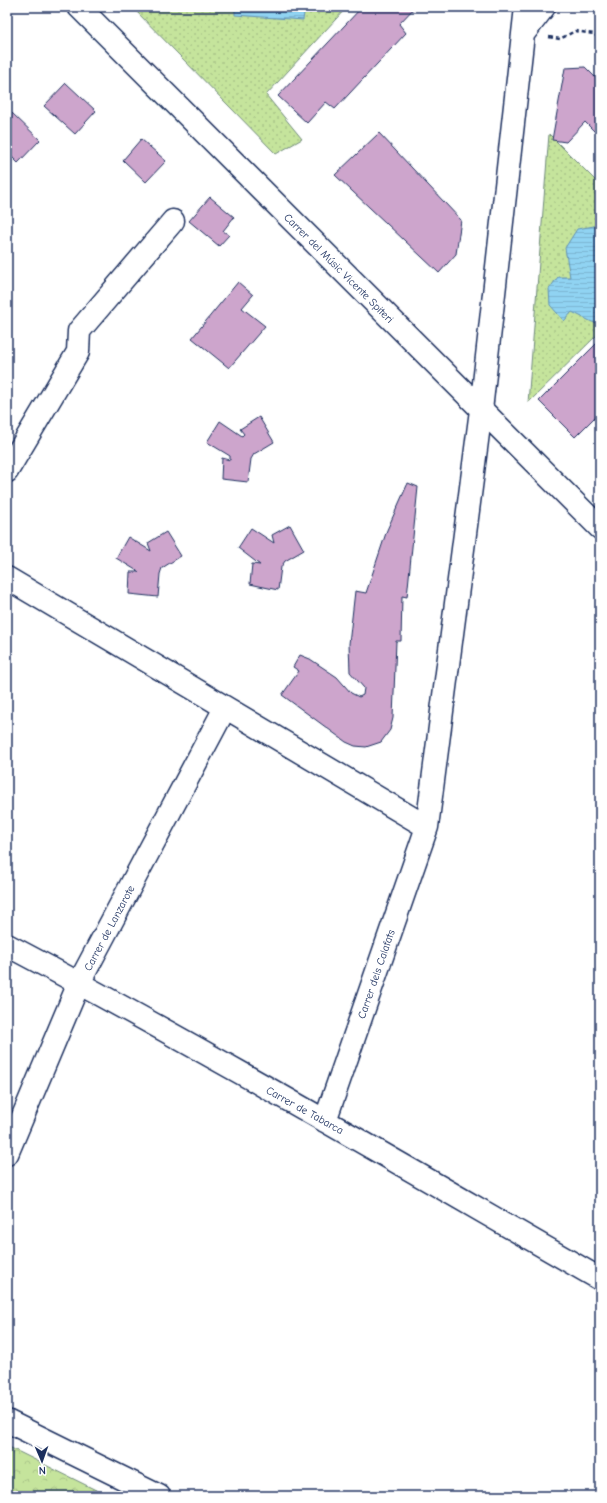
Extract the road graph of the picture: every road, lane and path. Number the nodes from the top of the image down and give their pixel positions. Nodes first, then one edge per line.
1 (79, 7) edge
2 (526, 7) edge
3 (544, 7) edge
4 (524, 33) junction
5 (173, 221) dead end
6 (481, 410) junction
7 (7, 472) edge
8 (600, 528) edge
9 (7, 578) edge
10 (225, 708) junction
11 (427, 827) junction
12 (7, 945) edge
13 (79, 983) junction
14 (325, 1121) junction
15 (7, 1154) edge
16 (600, 1279) edge
17 (7, 1421) edge
18 (159, 1496) edge

1 - 6 street, Carrer del Músic Vicente Spiteri
2 - 4 street, Carrer dels Calafats
3 - 4 street
4 - 6 street, Carrer dels Calafats
5 - 7 street
6 - 8 street, Carrer del Músic Vicente Spiteri
6 - 11 street, Carrer dels Calafats
9 - 10 street
10 - 11 street
10 - 13 street, Carrer de Lanzarote
11 - 14 street, Carrer dels Calafats
12 - 13 street, Carrer de Tabarca
13 - 14 street, Carrer de Tabarca
13 - 15 street, Carrer de Lanzarote
14 - 16 street, Carrer de Tabarca
17 - 18 street

